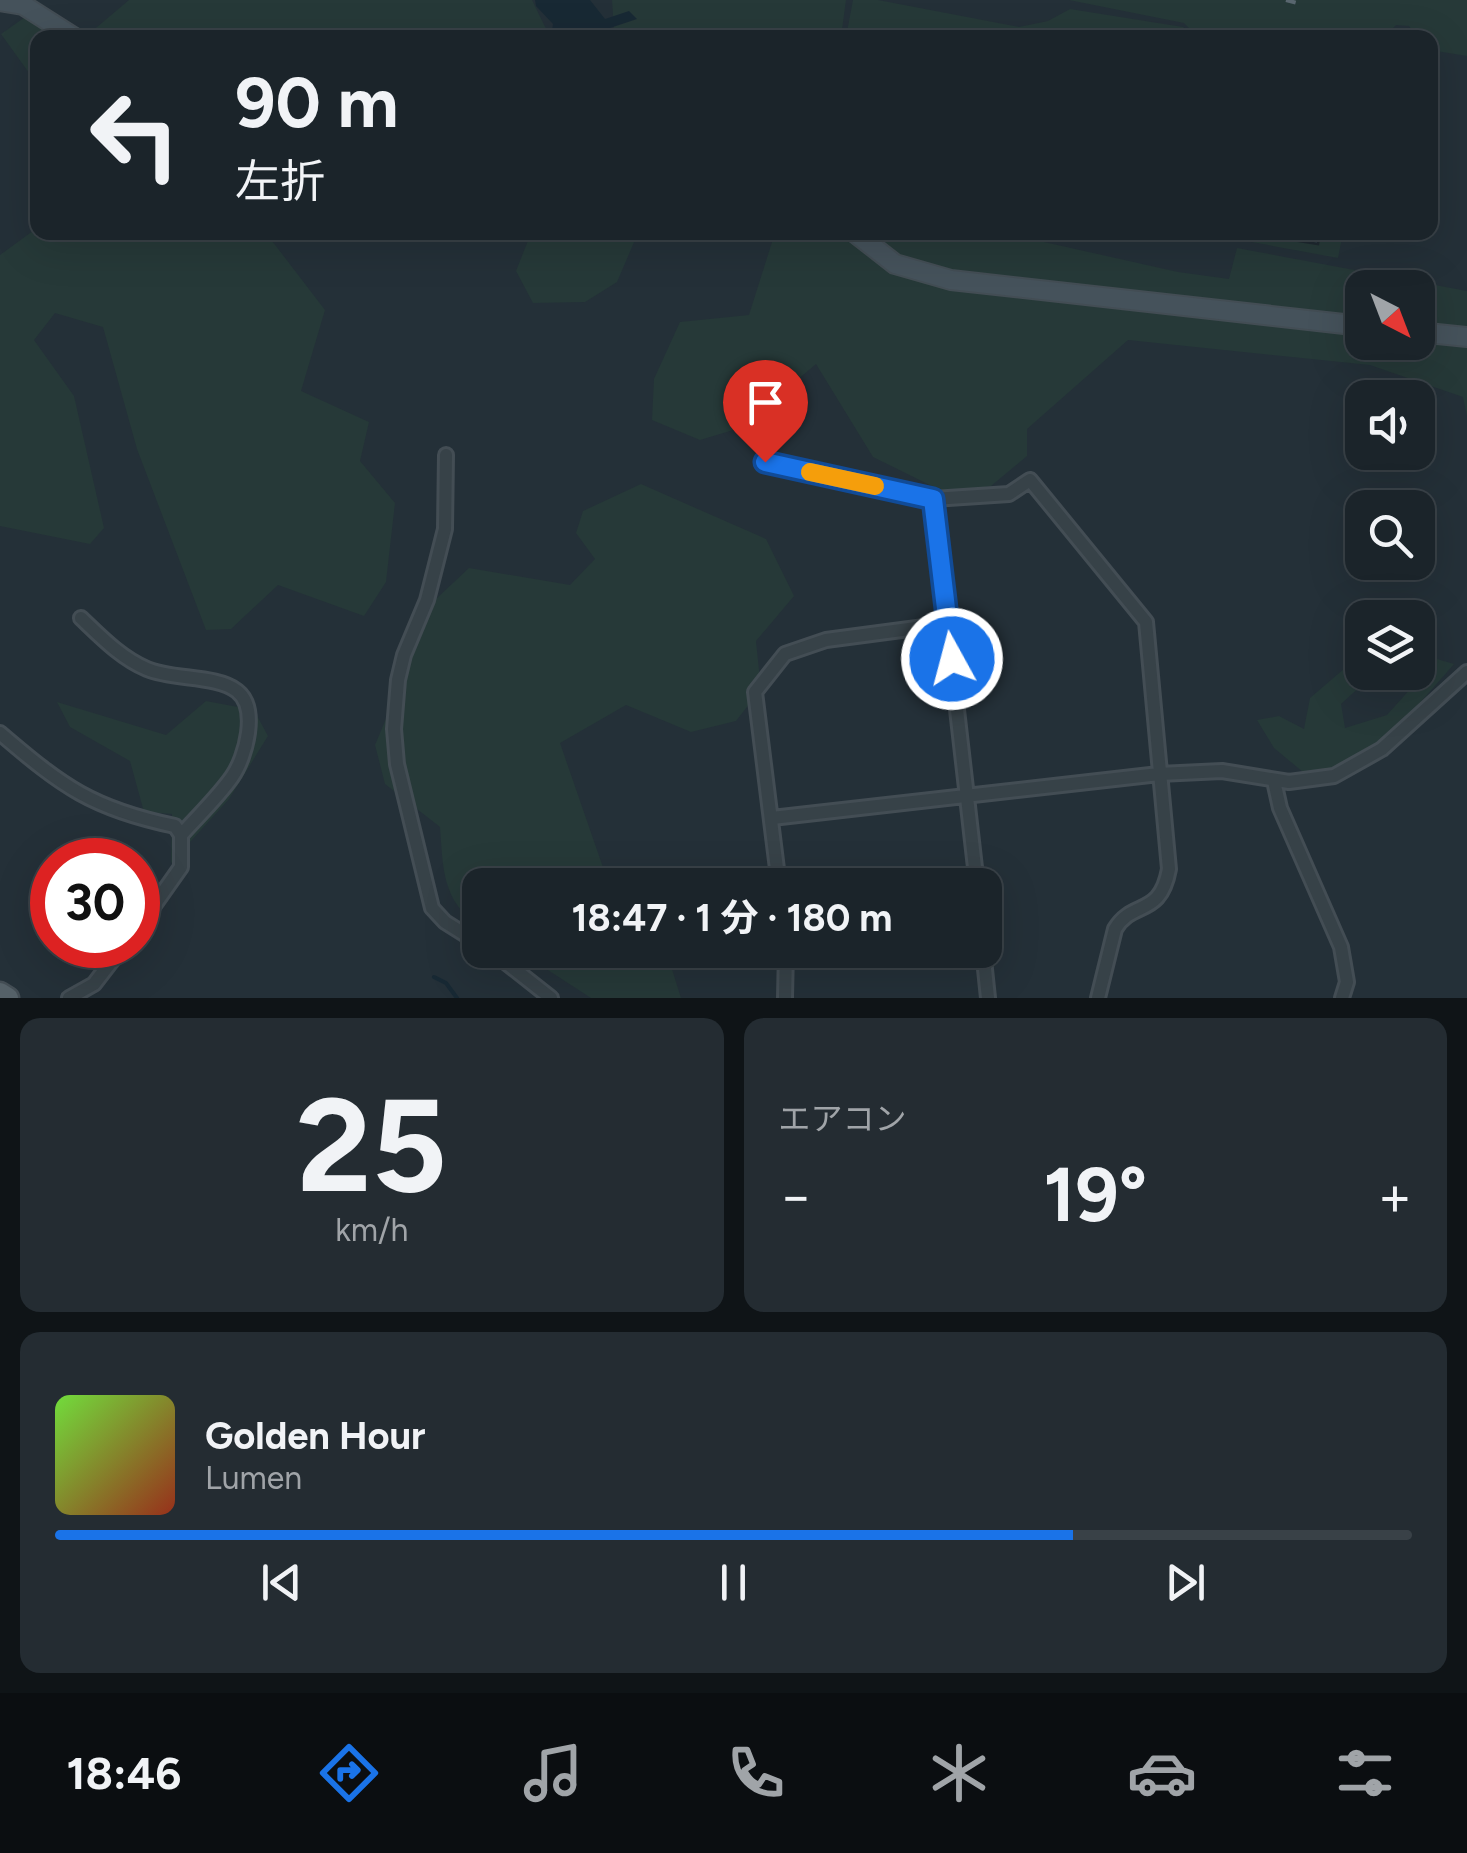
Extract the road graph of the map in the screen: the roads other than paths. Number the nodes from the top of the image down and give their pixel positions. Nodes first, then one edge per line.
1 (0, 1) edge
2 (62, 30) edge
3 (864, 240) edge
4 (1345, 324) edge
5 (1435, 334) edge
6 (1467, 338) edge
7 (446, 455) dead end
8 (765, 462) dead end
9 (933, 499) junction
10 (80, 618) dead end
11 (948, 624) junction
12 (1467, 672) edge
13 (0, 734) edge
14 (1160, 774) junction
15 (1274, 781) junction
16 (968, 796) junction
17 (772, 818) junction
18 (181, 834) junction
19 (777, 868) edge
20 (975, 868) edge
21 (160, 897) edge
22 (462, 933) edge
23 (106, 968) edge
24 (513, 968) edge
25 (786, 968) edge
26 (985, 968) edge
27 (0, 994) edge
28 (8, 998) edge
29 (69, 998) edge
30 (551, 998) edge
31 (785, 998) edge
32 (988, 998) edge
33 (1098, 998) edge
34 (1342, 998) edge

1 - 2 street
3 - 4 street
5 - 6 street
7 - 22 street
8 - 9 street
9 - 11 street
9 - 14 street
10 - 18 street
11 - 16 street
11 - 17 street
12 - 15 street
13 - 18 street
14 - 15 street
14 - 16 street
14 - 33 street
15 - 34 street
16 - 17 street
16 - 20 street
17 - 19 street
18 - 21 street
23 - 29 street
24 - 30 street
25 - 31 street
26 - 32 street
27 - 28 main road

